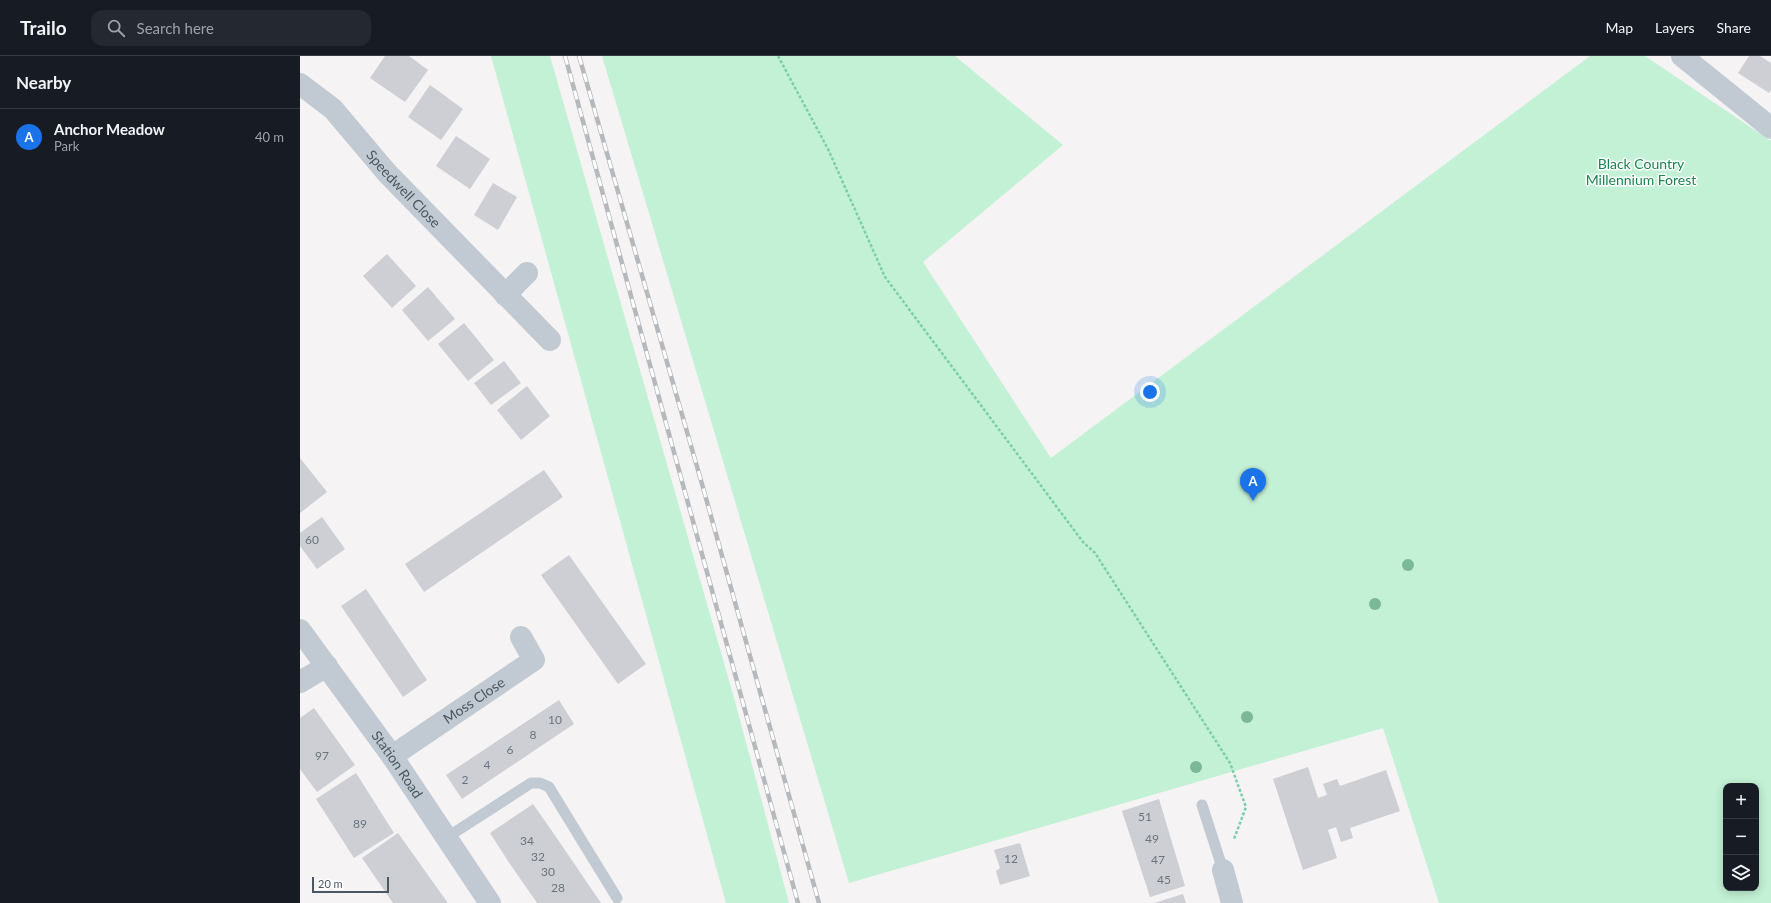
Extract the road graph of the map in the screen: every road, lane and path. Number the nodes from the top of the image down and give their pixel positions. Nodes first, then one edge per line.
1 (778, 56) edge
2 (1682, 56) edge
3 (300, 84) edge
4 (1771, 128) edge
5 (527, 273) dead end
6 (505, 295) junction
7 (550, 340) dead end
8 (300, 630) edge
9 (521, 637) dead end
10 (327, 666) junction
11 (300, 682) edge
12 (392, 756) junction
13 (1202, 805) dead end
14 (446, 838) junction
15 (1223, 870) junction
16 (616, 898) dead end
17 (490, 903) edge
18 (1232, 903) edge

1 - 15 path
2 - 4 street
3 - 6 street, Speedwell Close
5 - 6 street
6 - 7 street, Speedwell Close
8 - 10 street, Station Road
9 - 12 street, Moss Close
10 - 11 street
10 - 12 street, Station Road
12 - 14 street, Station Road
13 - 15 lane
14 - 16 lane
14 - 17 street, Station Road
15 - 18 street

